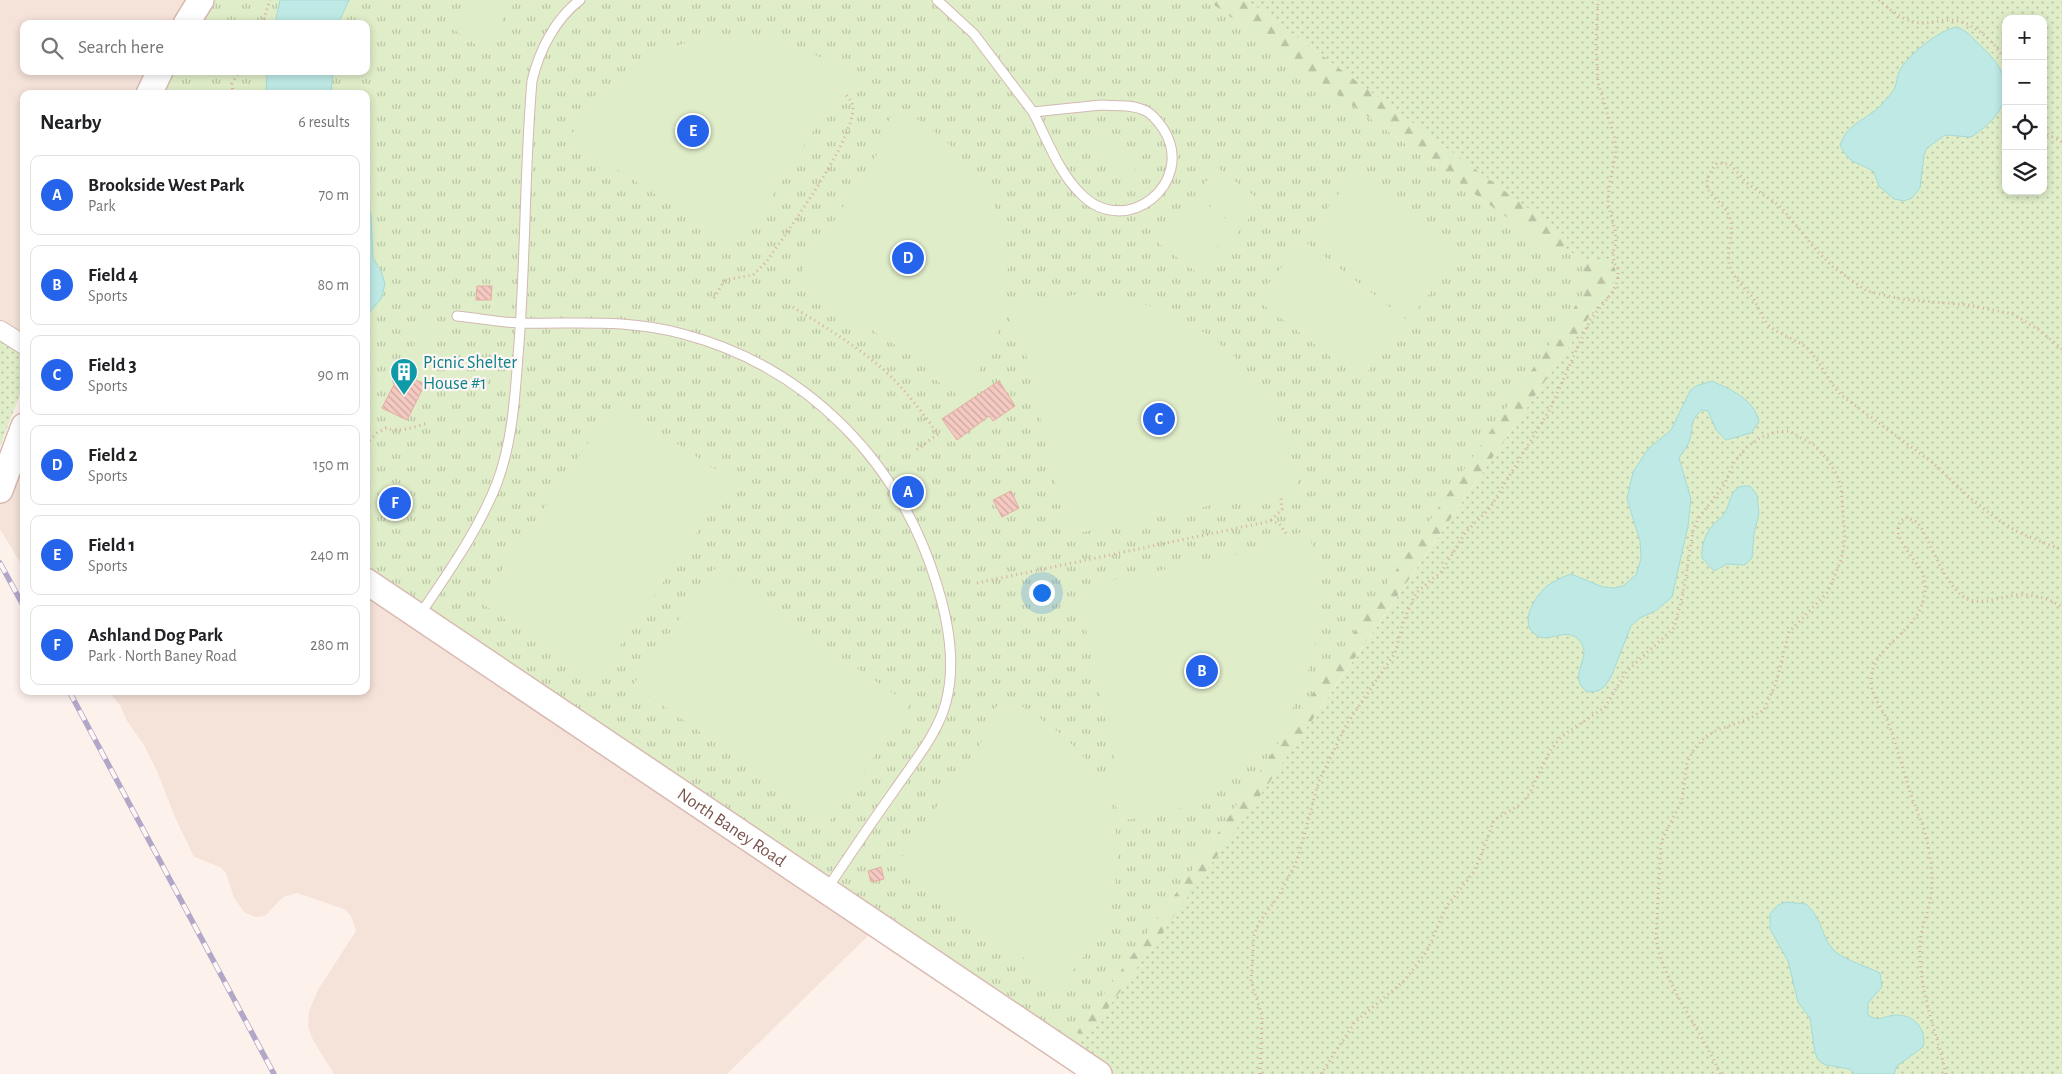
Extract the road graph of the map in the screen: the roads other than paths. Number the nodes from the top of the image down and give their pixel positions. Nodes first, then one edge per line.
1 (201, 0) edge
2 (580, 0) edge
3 (937, 0) edge
4 (188, 20) edge
5 (158, 75) edge
6 (151, 90) edge
7 (1033, 112) junction
8 (457, 316) dead end
9 (521, 323) junction
10 (0, 330) edge
11 (20, 342) edge
12 (20, 437) edge
13 (0, 490) edge
14 (370, 584) edge
15 (418, 616) junction
16 (826, 890) junction
17 (1099, 1074) edge

1 - 4 street
2 - 9 lane
3 - 7 lane
5 - 6 street
7 - 7 lane
8 - 9 lane
9 - 15 lane
9 - 16 lane
10 - 11 street
12 - 13 street
14 - 15 street, North Baney Road
15 - 16 street, North Baney Road
16 - 17 street, North Baney Road

